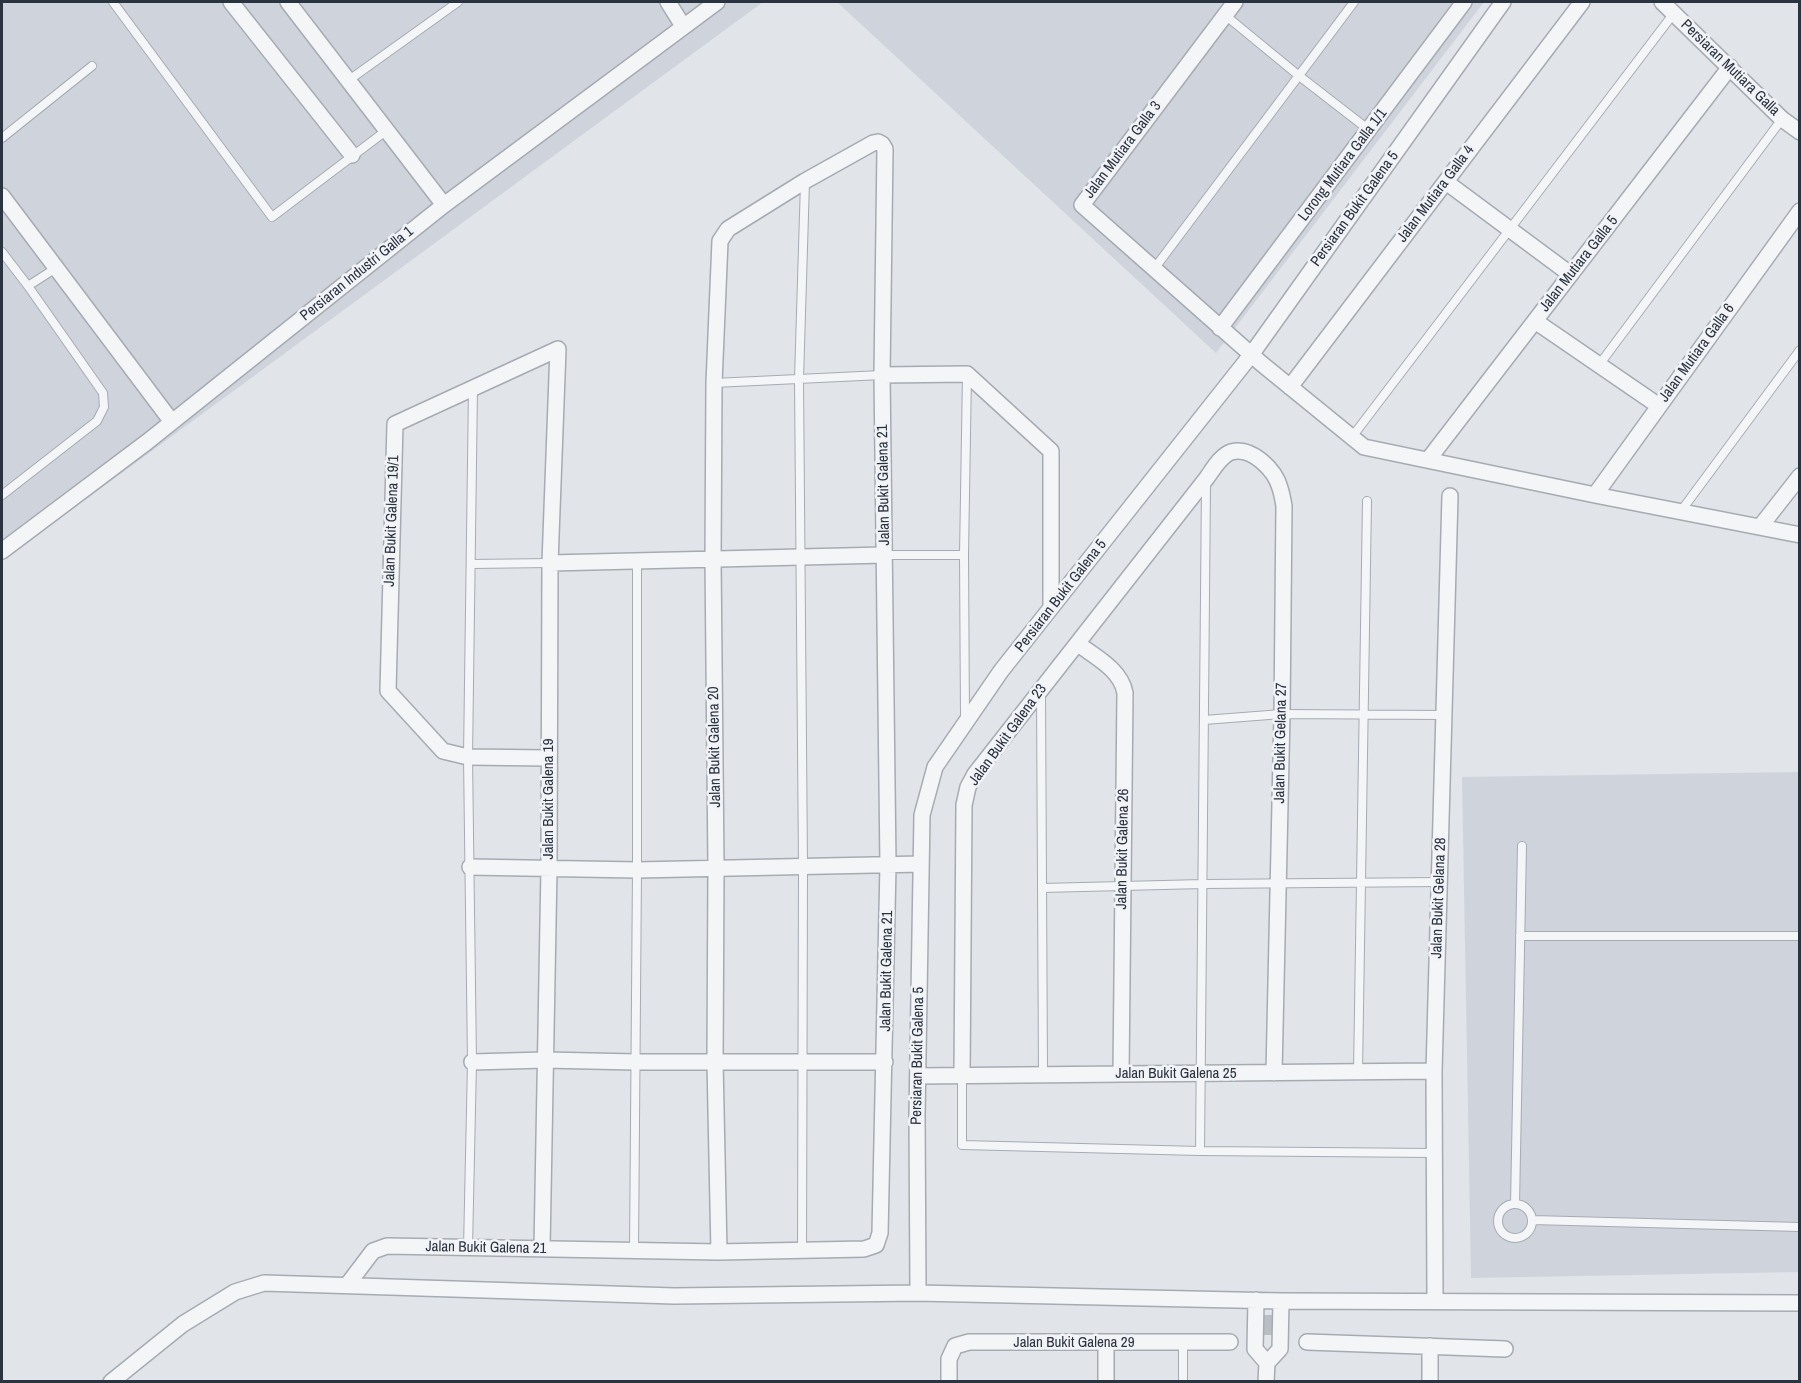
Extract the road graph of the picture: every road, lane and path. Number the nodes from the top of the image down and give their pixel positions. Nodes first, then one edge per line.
1 (113, 2) edge
2 (231, 2) edge
3 (288, 2) edge
4 (458, 2) edge
5 (668, 2) edge
6 (717, 2) edge
7 (1235, 2) edge
8 (1354, 2) edge
9 (1464, 2) edge
10 (1503, 2) edge
11 (1582, 2) edge
12 (1662, 2) edge
13 (1674, 13) junction
14 (1225, 15) junction
15 (683, 26) junction
16 (92, 66) dead end
17 (1730, 68) junction
18 (1298, 75) junction
19 (349, 80) junction
20 (1782, 119) junction
21 (387, 130) junction
22 (1370, 130) junction
23 (1800, 132) edge
24 (2, 138) edge
25 (352, 155) junction
26 (805, 181) junction
27 (1446, 182) junction
28 (2, 196) edge
29 (444, 205) junction
30 (1800, 211) edge
31 (1510, 230) junction
32 (2, 252) edge
33 (56, 268) junction
34 (1155, 269) junction
35 (1570, 274) junction
36 (28, 286) junction
37 (1535, 321) junction
38 (1220, 328) junction
39 (558, 349) joint
40 (1800, 350) edge
41 (1251, 355) junction
42 (1599, 365) junction
43 (967, 374) junction
44 (882, 375) junction
45 (800, 379) junction
46 (714, 383) junction
47 (1290, 387) junction
48 (473, 388) junction
49 (1659, 406) junction
50 (172, 422) junction
51 (1352, 437) junction
52 (1224, 456) joint
53 (1428, 460) junction
54 (1800, 476) edge
55 (1206, 479) junction
56 (2, 495) edge
57 (1595, 495) junction
58 (1450, 496) dead end
59 (1367, 501) dead end
60 (1681, 512) junction
61 (1760, 527) junction
62 (1800, 535) edge
63 (2, 551) edge
64 (885, 555) junction
65 (964, 555) junction
66 (802, 557) junction
67 (713, 559) junction
68 (637, 561) junction
69 (550, 562) junction
70 (471, 564) junction
71 (1051, 607) junction
72 (1078, 644) junction
73 (1041, 689) junction
74 (1282, 714) junction
75 (1364, 714) junction
76 (1444, 715) junction
77 (1204, 720) junction
78 (966, 723) junction
79 (468, 757) junction
80 (548, 758) junction
81 (1522, 846) dead end
82 (921, 864) junction
83 (888, 865) junction
84 (470, 867) junction
85 (803, 867) junction
86 (549, 868) junction
87 (716, 868) junction
88 (638, 870) junction
89 (1440, 882) junction
90 (1278, 883) junction
91 (1361, 883) junction
92 (1203, 884) junction
93 (1123, 885) junction
94 (1042, 888) junction
95 (1520, 936) junction
96 (1800, 936) edge
97 (545, 1060) junction
98 (471, 1062) junction
99 (636, 1062) junction
100 (715, 1062) junction
101 (802, 1062) junction
102 (885, 1062) junction
103 (1434, 1071) junction
104 (1359, 1072) junction
105 (1201, 1073) junction
106 (1274, 1073) junction
107 (1121, 1074) junction
108 (962, 1075) junction
109 (1043, 1075) junction
110 (918, 1076) junction
111 (1200, 1151) junction
112 (1434, 1153) junction
113 (1515, 1204) junction
114 (1532, 1221) junction
115 (1800, 1227) edge
116 (468, 1248) junction
117 (542, 1248) junction
118 (634, 1251) junction
119 (802, 1251) junction
120 (719, 1252) junction
121 (348, 1284) junction
122 (918, 1293) junction
123 (1256, 1300) junction
124 (1281, 1301) junction
125 (1436, 1301) junction
126 (1800, 1303) edge
127 (1230, 1342) dead end
128 (1307, 1342) dead end
129 (1106, 1343) junction
130 (1183, 1343) junction
131 (1430, 1346) junction
132 (1505, 1348) dead end
133 (1267, 1363) junction
134 (111, 1382) edge
135 (949, 1382) edge
136 (1106, 1382) edge
137 (1183, 1382) edge
138 (1266, 1382) edge
139 (1430, 1382) edge

1 - 25 lane
2 - 25 street
3 - 19 street
4 - 19 lane
5 - 15 street
6 - 15 street, Persiaran Industri Galla 1
7 - 14 street, Jalan Mutiara Galla 3
8 - 18 lane
9 - 22 street, Lorong Mutiara Galla 1/1
10 - 41 street, Persiaran Bukit Galena 5
11 - 27 street, Jalan Mutiara Galla 4
12 - 13 street, Persiaran Mutiara Galla
13 - 17 street, Persiaran Mutiara Galla
13 - 31 lane
14 - 18 lane
14 - 34 street, Jalan Mutiara Galla 3
15 - 29 street, Persiaran Industri Galla 1
16 - 24 lane
17 - 20 street, Persiaran Mutiara Galla
17 - 35 street, Jalan Mutiara Galla 5
18 - 22 lane
18 - 34 lane
19 - 21 street
20 - 23 street, Persiaran Mutiara Galla
20 - 42 lane
21 - 25 lane
21 - 29 street
22 - 38 street, Lorong Mutiara Galla 1/1
26 - 44 street, Jalan Bukit Galena 21
26 - 45 lane
26 - 46 street, Jalan Bukit Galena 20
27 - 31 street
27 - 47 street, Jalan Mutiara Galla 4
28 - 33 street
29 - 50 street, Persiaran Industri Galla 1
30 - 49 street, Jalan Mutiara Galla 6
31 - 35 street
31 - 51 lane
32 - 36 lane
33 - 36 lane
33 - 50 street
34 - 38 street, Jalan Mutiara Galla 3
35 - 37 street, Jalan Mutiara Galla 5
36 - 56 lane
37 - 42 street
37 - 53 street, Jalan Mutiara Galla 5
38 - 41 street, Jalan Mutiara Galla 3
39 - 48 street, Jalan Bukit Galena 19/1
39 - 69 street, Jalan Bukit Galena 19
40 - 60 lane
41 - 47 street, Jalan Mutiara Galla 3
41 - 71 street, Persiaran Bukit Galena 5
42 - 49 street
43 - 44 street
43 - 65 lane
43 - 71 street
44 - 45 lane
44 - 64 street, Jalan Bukit Galena 21
45 - 46 lane
45 - 66 lane
46 - 67 street, Jalan Bukit Galena 20
47 - 51 street, Jalan Mutiara Galla 3
48 - 70 lane
48 - 79 street, Jalan Bukit Galena 19/1
49 - 57 street, Jalan Mutiara Galla 6
50 - 63 street, Persiaran Industri Galla 1
51 - 53 street, Jalan Mutiara Galla 3
52 - 55 street, Jalan Bukit Galena 23
52 - 74 street, Jalan Bukit Gelana 27
53 - 57 street, Jalan Mutiara Galla 3
54 - 61 street
55 - 72 street, Jalan Bukit Galena 23
55 - 77 lane
57 - 60 street, Jalan Mutiara Galla 3
58 - 76 street, Jalan Bukit Gelana 28
59 - 75 lane
60 - 61 street, Jalan Mutiara Galla 3
61 - 62 street, Jalan Mutiara Galla 3
64 - 65 lane
64 - 66 street
64 - 83 street, Jalan Bukit Galena 21
65 - 78 lane
66 - 67 street
66 - 85 lane
67 - 68 street
67 - 87 street, Jalan Bukit Galena 20
68 - 69 street
68 - 88 lane
69 - 70 lane
69 - 80 street, Jalan Bukit Galena 19
70 - 79 lane
71 - 78 street, Persiaran Bukit Galena 5
72 - 73 street, Jalan Bukit Galena 23
72 - 93 street, Jalan Bukit Galena 26
73 - 94 lane
73 - 108 street, Jalan Bukit Galena 23
74 - 75 lane
74 - 77 lane
74 - 90 street, Jalan Bukit Gelana 27
75 - 76 lane
75 - 91 lane
76 - 89 street, Jalan Bukit Gelana 28
77 - 92 lane
78 - 82 street, Persiaran Bukit Galena 5
79 - 80 street
79 - 84 lane
80 - 86 street, Jalan Bukit Galena 19
81 - 95 lane
82 - 83 street
82 - 110 street, Persiaran Bukit Galena 5
83 - 85 street
83 - 102 street, Jalan Bukit Galena 21
84 - 86 street
84 - 98 lane
85 - 87 street
85 - 101 lane
86 - 88 street
86 - 97 street, Jalan Bukit Galena 19
87 - 88 street
87 - 100 street, Jalan Bukit Galena 20
88 - 99 lane
89 - 91 lane
89 - 103 street, Jalan Bukit Gelana 28
90 - 91 lane
90 - 92 lane
90 - 106 street, Jalan Bukit Gelana 27
91 - 104 lane
92 - 93 lane
92 - 105 lane
93 - 94 lane
93 - 107 street, Jalan Bukit Galena 26
94 - 109 lane
95 - 96 lane
95 - 113 lane
97 - 98 street
97 - 99 street
97 - 117 street, Jalan Bukit Galena 19
98 - 116 lane
99 - 100 street
99 - 118 lane
100 - 101 street
100 - 120 street, Jalan Bukit Galena 20
101 - 102 street
101 - 119 lane
102 - 119 street, Jalan Bukit Galena 21
103 - 104 street, Jalan Bukit Galena 25
103 - 112 street, Jalan Bukit Gelana 28
104 - 106 street, Jalan Bukit Galena 25
105 - 106 street, Jalan Bukit Galena 25
105 - 107 street, Jalan Bukit Galena 25
105 - 111 lane
107 - 109 street, Jalan Bukit Galena 25
108 - 109 street, Jalan Bukit Galena 25
108 - 110 street, Jalan Bukit Galena 25
108 - 111 lane
110 - 122 street, Persiaran Bukit Galena 5
111 - 112 lane
112 - 125 street, Jalan Bukit Gelana 28
113 - 114 lane
113 - 114 lane
114 - 115 lane
116 - 117 street, Jalan Bukit Galena 21
116 - 121 street, Jalan Bukit Galena 21
117 - 118 street, Jalan Bukit Galena 21
118 - 120 street, Jalan Bukit Galena 21
119 - 120 street, Jalan Bukit Galena 21
121 - 122 street
121 - 134 street
122 - 123 street
123 - 124 street
123 - 133 street
124 - 125 street
124 - 133 street
125 - 126 street
127 - 130 street, Jalan Bukit Galena 29
128 - 131 street
129 - 130 street, Jalan Bukit Galena 29
129 - 135 street, Jalan Bukit Galena 29
129 - 136 street
130 - 137 lane
131 - 132 street
131 - 139 street
133 - 138 street

